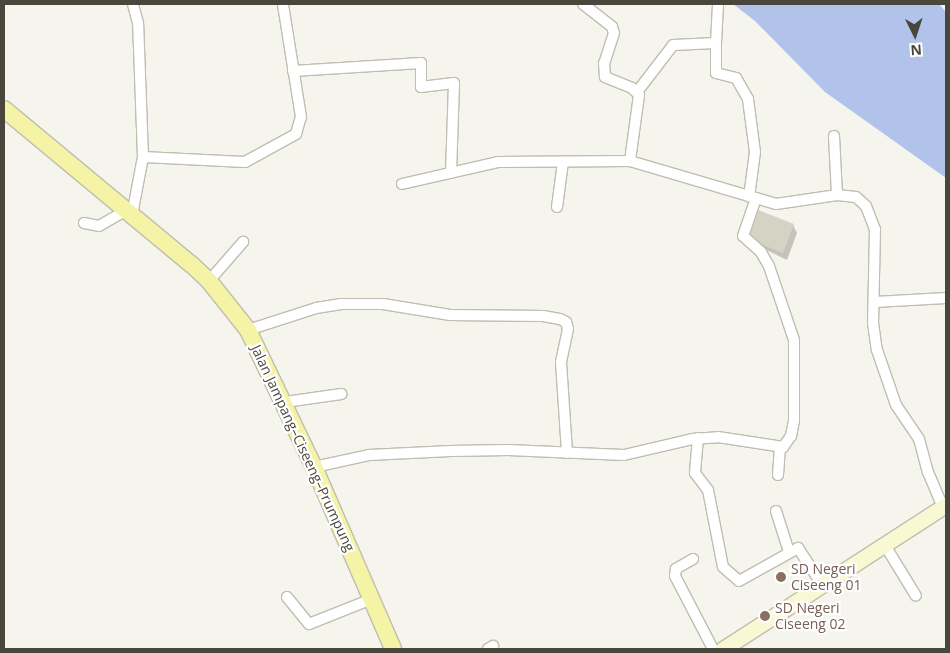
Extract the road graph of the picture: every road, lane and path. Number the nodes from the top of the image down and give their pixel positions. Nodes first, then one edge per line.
1 (133, 4) edge
2 (283, 4) edge
3 (583, 4) edge
4 (718, 4) edge
5 (716, 43) junction
6 (293, 71) junction
7 (637, 92) junction
8 (4, 109) edge
9 (834, 136) dead end
10 (143, 157) junction
11 (630, 161) junction
12 (562, 162) junction
13 (451, 173) junction
14 (402, 184) dead end
15 (837, 196) junction
16 (753, 198) junction
17 (557, 207) dead end
18 (129, 212) junction
19 (84, 223) dead end
20 (243, 242) dead end
21 (209, 281) junction
22 (946, 298) edge
23 (875, 302) junction
24 (248, 330) junction
25 (341, 394) dead end
26 (284, 402) junction
27 (698, 438) junction
28 (780, 448) junction
29 (567, 453) junction
30 (314, 467) junction
31 (778, 475) dead end
32 (945, 506) edge
33 (776, 511) dead end
34 (886, 547) junction
35 (790, 552) junction
36 (693, 559) dead end
37 (823, 586) junction
38 (916, 596) dead end
39 (287, 597) dead end
40 (372, 599) junction
41 (393, 649) edge
42 (713, 649) edge
43 (723, 649) edge

1 - 10 street
2 - 6 street
3 - 7 street
4 - 5 street
5 - 7 street
5 - 16 street
6 - 10 street
6 - 13 street
7 - 11 street
8 - 18 main road, Jalan Jampang–Ciseeng–Prumpung
9 - 15 street
10 - 18 street
11 - 12 street
11 - 16 street
12 - 13 street
12 - 17 street
13 - 14 street
15 - 16 street
15 - 23 street
16 - 28 street
18 - 19 street
18 - 21 main road, Jalan Jampang–Ciseeng–Prumpung
20 - 21 street
21 - 24 main road, Jalan Jampang–Ciseeng–Prumpung
22 - 23 street
23 - 32 street
24 - 26 main road, Jalan Jampang–Ciseeng–Prumpung
24 - 29 street
25 - 26 street
26 - 30 main road, Jalan Jampang–Ciseeng–Prumpung
27 - 28 street
27 - 29 street
27 - 35 street
28 - 31 street
29 - 30 street
30 - 40 main road, Jalan Jampang–Ciseeng–Prumpung
32 - 34 street
33 - 35 street
34 - 37 street
34 - 38 street
35 - 37 street
36 - 42 street
37 - 43 street
39 - 40 street
40 - 41 main road, Jalan Jampang–Ciseeng–Prumpung

